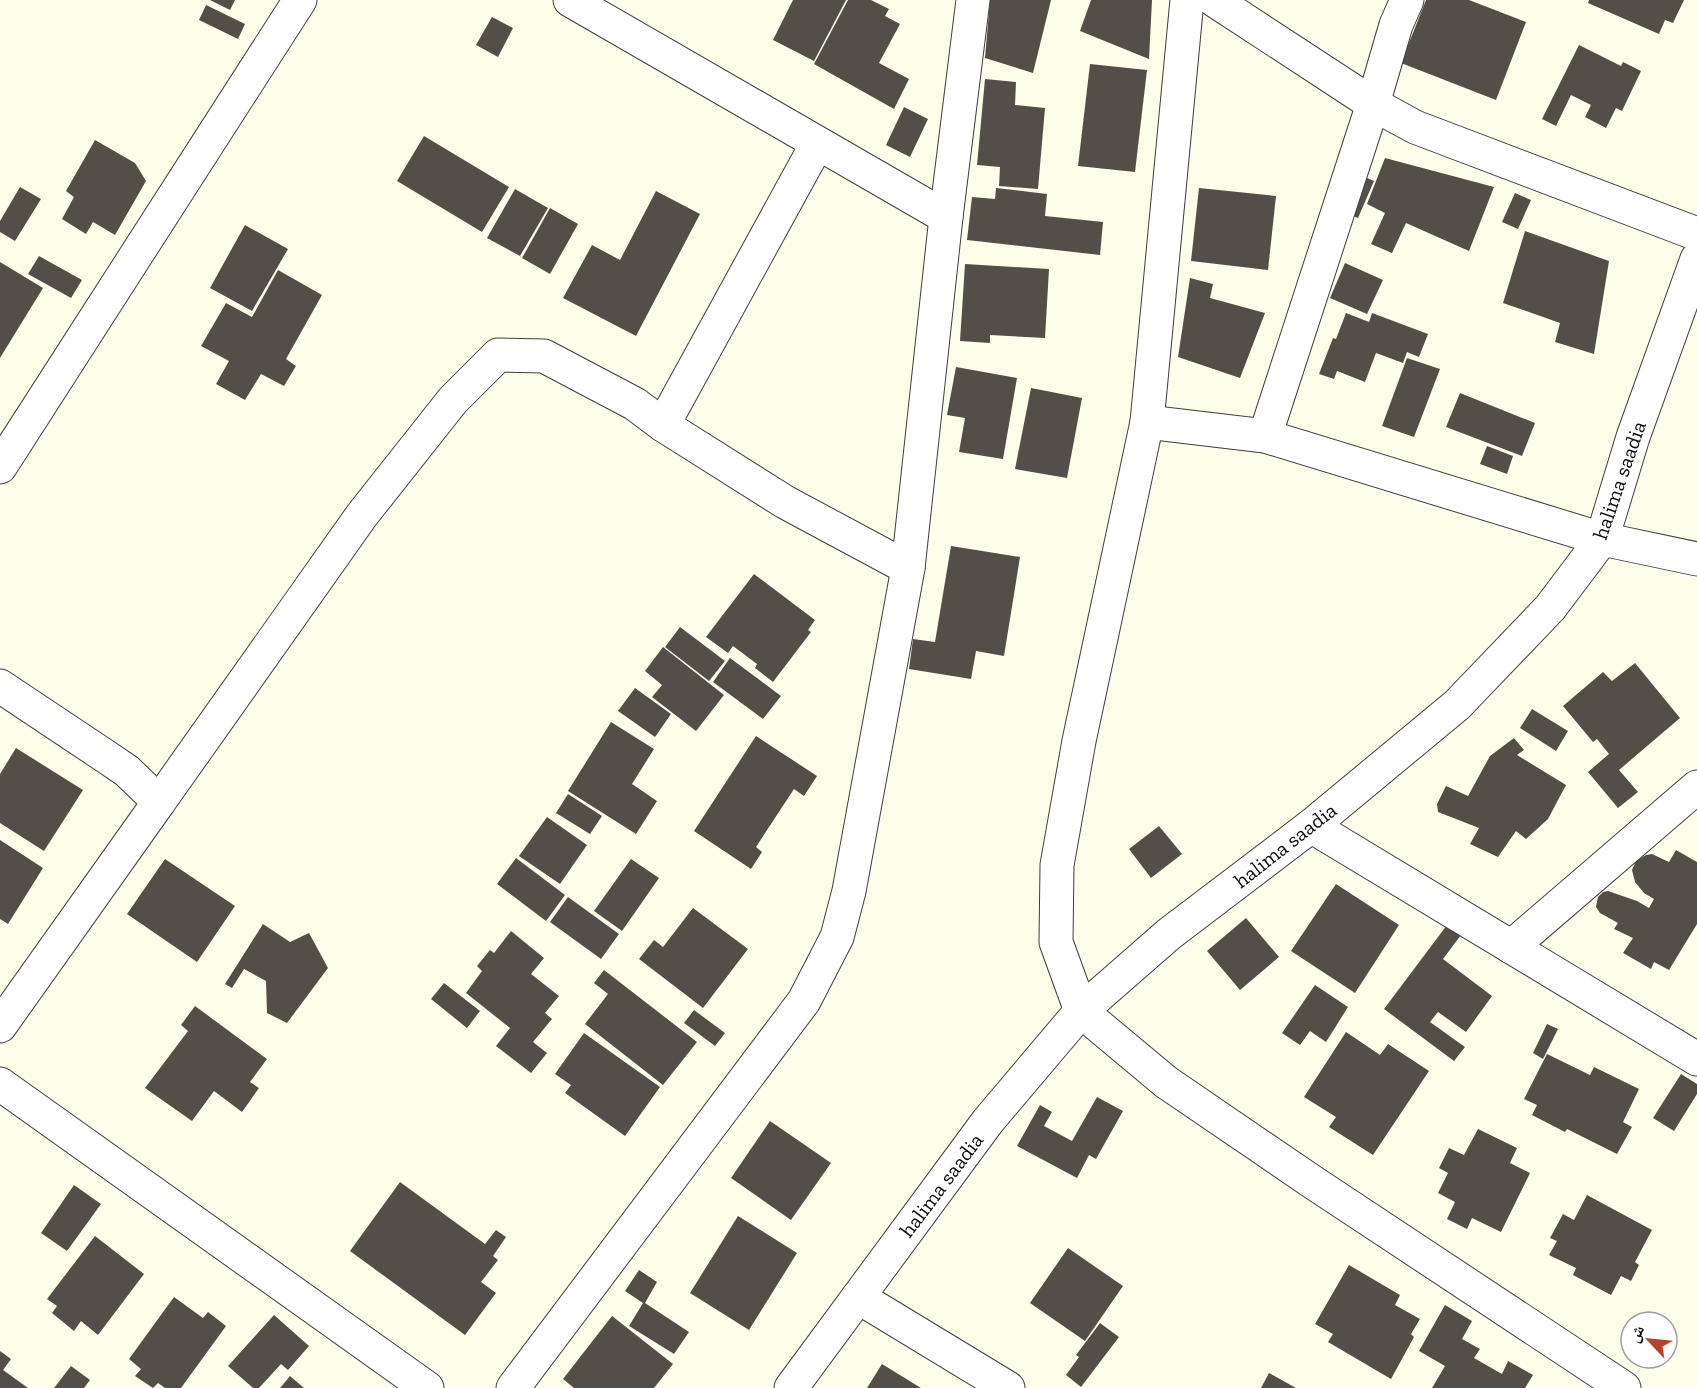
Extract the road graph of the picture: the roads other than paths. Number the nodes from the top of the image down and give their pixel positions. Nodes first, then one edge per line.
1 (300, 0) edge
2 (570, 0) edge
3 (973, 0) edge
4 (1186, 0) edge
5 (1214, 0) edge
6 (1407, 0) edge
7 (1374, 104) junction
8 (817, 144) junction
9 (946, 217) junction
10 (1697, 234) edge
11 (1697, 259) edge
12 (1147, 422) junction
13 (663, 425) junction
14 (1265, 436) junction
15 (0, 467) edge
16 (1602, 539) junction
17 (1697, 559) edge
18 (908, 568) junction
19 (0, 686) edge
20 (1697, 787) edge
21 (159, 802) junction
22 (1311, 826) junction
23 (1510, 947) junction
24 (1081, 1011) junction
25 (0, 1026) edge
26 (1697, 1059) edge
27 (0, 1084) edge
28 (858, 1297) junction
29 (427, 1388) edge
30 (513, 1388) edge
31 (791, 1388) edge
32 (1008, 1388) edge
33 (1624, 1388) edge

1 - 15 street
2 - 8 street
3 - 9 street
4 - 12 street
5 - 7 street
6 - 7 street
7 - 10 street
7 - 14 street
8 - 9 street
8 - 13 street
9 - 18 street
11 - 16 street, halima saadia
12 - 14 street
12 - 24 street
13 - 18 street
13 - 21 street
14 - 16 street
16 - 17 street
16 - 22 street, halima saadia
18 - 30 street
19 - 21 street
20 - 23 street
21 - 25 street
22 - 23 street
22 - 24 street, halima saadia
23 - 26 street
24 - 28 street, halima saadia
24 - 33 street
27 - 29 street
28 - 31 street, halima saadia
28 - 32 street

